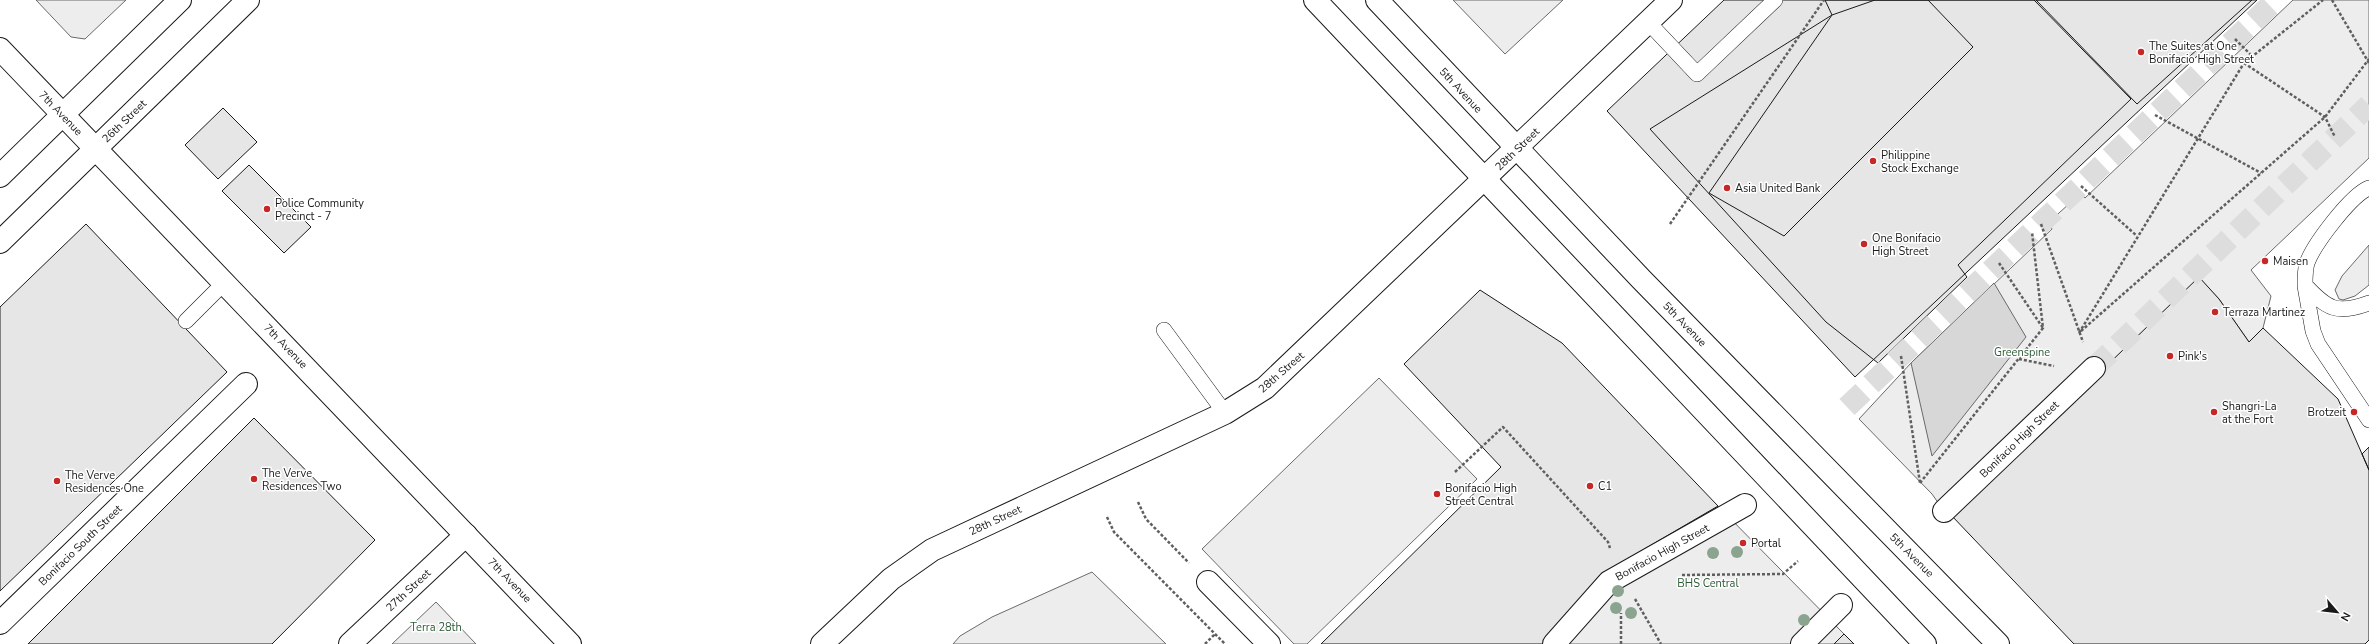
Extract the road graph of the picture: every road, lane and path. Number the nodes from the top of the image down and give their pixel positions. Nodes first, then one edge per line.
1 (180, 0) edge
2 (248, 0) edge
3 (1316, 0) edge
4 (1377, 0) edge
5 (1671, 0) edge
6 (1775, 0) edge
7 (1824, 0) edge
8 (2323, 0) edge
9 (2332, 0) edge
10 (1648, 22) junction
11 (2235, 39) dead end
12 (0, 50) edge
13 (2253, 57) junction
14 (2369, 59) edge
15 (2244, 63) junction
16 (2368, 63) edge
17 (62, 115) junction
18 (2155, 115) dead end
19 (2325, 117) junction
20 (2335, 138) dead end
21 (2199, 139) junction
22 (1517, 148) junction
23 (95, 149) junction
24 (2261, 173) junction
25 (0, 176) edge
26 (1485, 179) junction
27 (2081, 186) dead end
28 (2369, 188) edge
29 (1670, 224) dead end
30 (2041, 224) dead end
31 (2032, 232) dead end
32 (2138, 236) junction
33 (0, 242) edge
34 (2000, 263) dead end
35 (225, 282) junction
36 (2305, 285) junction
37 (2369, 302) edge
38 (186, 321) dead end
39 (2043, 328) junction
40 (1164, 330) dead end
41 (2079, 333) junction
42 (1902, 356) dead end
43 (2019, 359) junction
44 (2060, 367) dead end
45 (2094, 368) tunnel mouth
46 (246, 384) dead end
47 (1225, 413) junction
48 (2369, 420) edge
49 (1455, 472) dead end
50 (1138, 502) dead end
51 (1745, 505) dead end
52 (1944, 511) dead end
53 (1107, 516) dead end
54 (466, 535) junction
55 (1611, 549) dead end
56 (1798, 561) dead end
57 (1621, 575) junction
58 (1675, 575) dead end
59 (1208, 582) joint
60 (1841, 605) dead end
61 (0, 623) edge
62 (1215, 634) junction
63 (350, 644) edge
64 (570, 644) edge
65 (822, 644) edge
66 (1204, 644) edge
67 (1225, 644) edge
68 (1269, 644) edge
69 (1554, 644) edge
70 (1661, 644) edge
71 (1802, 644) edge
72 (1925, 644) edge
73 (1998, 644) edge

1 - 17 street
2 - 23 street, 26th Street
3 - 26 street
4 - 22 street, 5th Avenue
5 - 10 street, 28th Street
6 - 10 lane
7 - 29 path
8 - 13 path
9 - 16 path
10 - 22 street, 28th Street
11 - 13 path
12 - 17 street, 7th Avenue
13 - 15 path
14 - 16 path
15 - 19 path
15 - 21 path
16 - 19 path
17 - 23 street, 7th Avenue
17 - 25 street
18 - 21 path
19 - 20 path
19 - 24 path
21 - 24 path
21 - 32 path
22 - 26 street, 28th Street
22 - 73 street, 5th Avenue
23 - 33 street, 26th Street
23 - 35 street, 7th Avenue
24 - 41 path
26 - 47 street, 28th Street
26 - 72 street
27 - 32 path
28 - 36 lane
30 - 41 path
31 - 39 path
32 - 41 path
34 - 39 path
35 - 38 lane
35 - 54 street, 7th Avenue
36 - 37 lane
36 - 48 lane
39 - 43 path
40 - 47 lane
42 - 43 path
43 - 44 path
45 - 52 street, Bonifacio High Street
46 - 61 street, Bonifacio South Street
47 - 65 street, 28th Street
49 - 55 path
50 - 59 path
51 - 57 street, Bonifacio High Street
53 - 62 path
54 - 63 street, 27th Street
54 - 64 street, 7th Avenue
56 - 58 path
57 - 69 street, Bonifacio High Street
57 - 70 path
59 - 68 street
60 - 71 street
62 - 66 path
62 - 67 path

